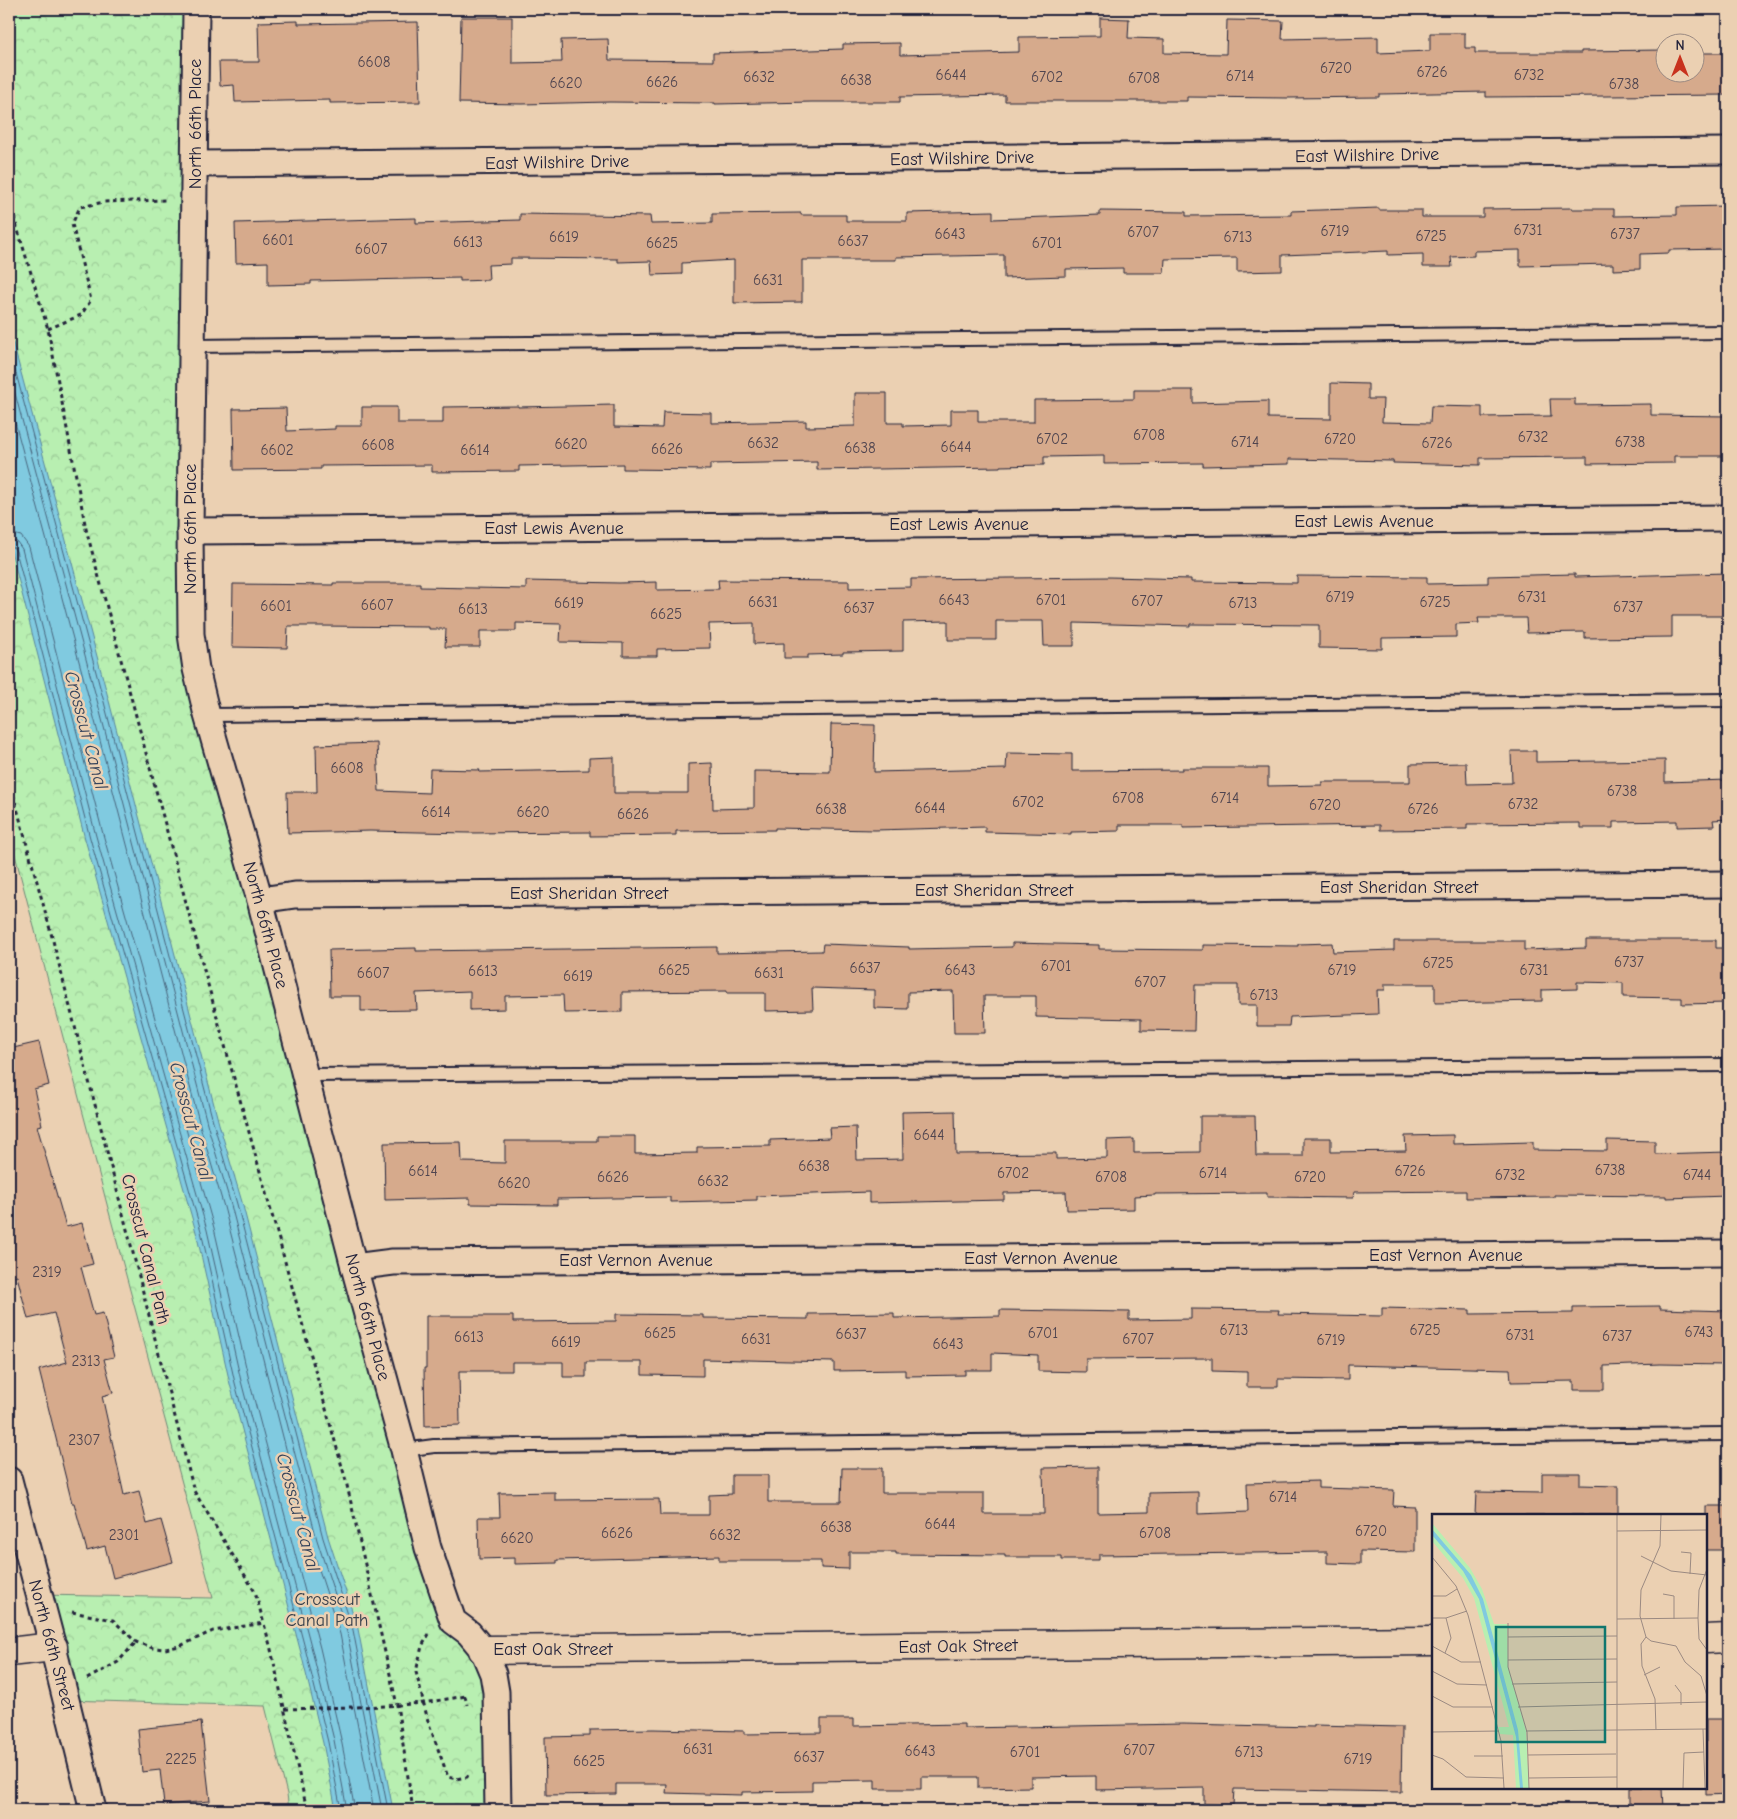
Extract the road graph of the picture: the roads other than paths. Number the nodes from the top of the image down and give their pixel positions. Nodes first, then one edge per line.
1 (196, 9) edge
2 (1728, 151) edge
3 (195, 164) junction
4 (1728, 332) edge
5 (191, 346) junction
6 (1728, 518) edge
7 (190, 531) junction
8 (1728, 700) edge
9 (207, 715) junction
10 (1728, 884) edge
11 (260, 900) junction
12 (1728, 1065) edge
13 (306, 1075) junction
14 (1728, 1253) edge
15 (354, 1267) junction
16 (1728, 1434) edge
17 (404, 1450) junction
18 (9, 1480) edge
19 (1728, 1638) edge
20 (1707, 1639) edge
21 (1432, 1641) edge
22 (53, 1648) junction
23 (483, 1650) junction
24 (9, 1652) edge
25 (93, 1810) edge
26 (498, 1810) edge

1 - 3 street, North 66th Place
2 - 3 street, East Wilshire Drive
3 - 5 street, North 66th Place
4 - 5 lane
5 - 7 street, North 66th Place
6 - 7 street, East Lewis Avenue
7 - 9 street, North 66th Place
8 - 9 lane
9 - 11 street, North 66th Place
10 - 11 street, East Sheridan Street
11 - 13 street, North 66th Place
12 - 13 lane
13 - 15 street, North 66th Place
14 - 15 street, East Vernon Avenue
15 - 17 street, North 66th Place
16 - 17 lane
17 - 23 street, North 66th Place
18 - 22 street, North 66th Street
19 - 20 street
21 - 23 street, East Oak Street
22 - 24 street
22 - 25 street, North 66th Street
23 - 26 street

